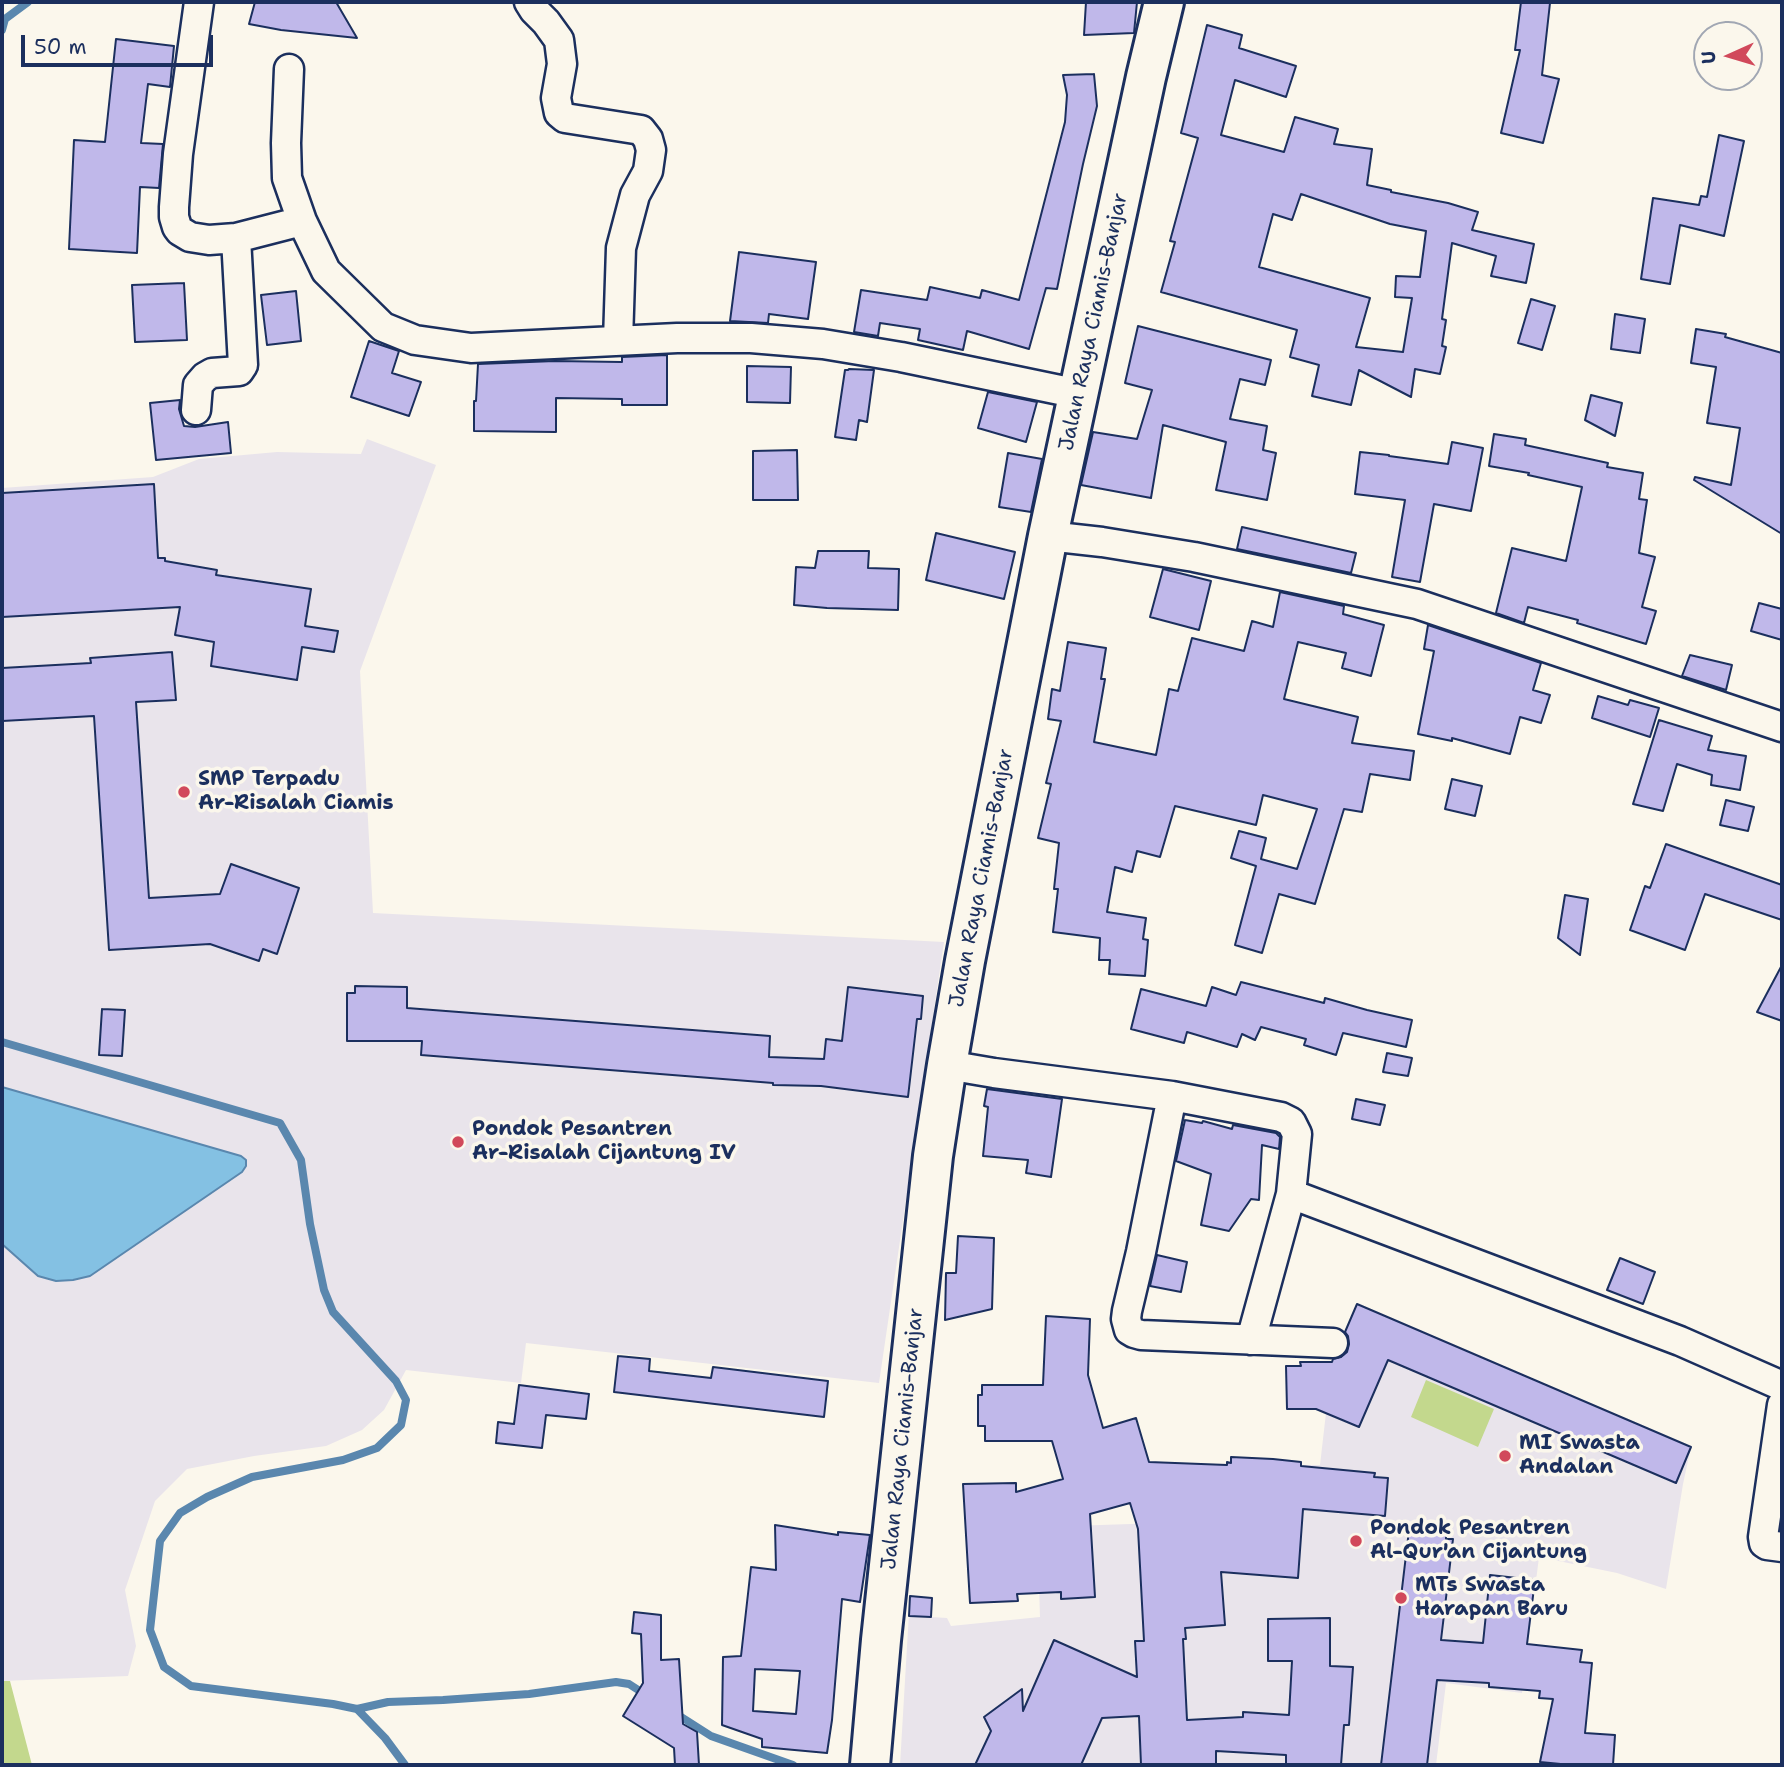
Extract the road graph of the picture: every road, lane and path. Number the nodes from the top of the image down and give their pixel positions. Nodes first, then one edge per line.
1 (199, 2) edge
2 (529, 2) edge
3 (1164, 2) edge
4 (289, 69) dead end
5 (302, 222) junction
6 (236, 238) junction
7 (618, 341) junction
8 (1079, 394) junction
9 (196, 410) dead end
10 (1048, 536) junction
11 (1782, 727) edge
12 (947, 1065) junction
13 (1172, 1096) junction
14 (1291, 1194) junction
15 (1251, 1340) junction
16 (1333, 1343) dead end
17 (1782, 1386) edge
18 (1782, 1405) edge
19 (1782, 1547) edge
20 (870, 1765) edge

1 - 6 street
2 - 7 street
3 - 8 highway, Jalan Raya Ciamis-Banjar
4 - 5 street
5 - 6 street
5 - 7 street
6 - 9 street
7 - 8 street
8 - 10 highway, Jalan Raya Ciamis-Banjar
10 - 11 street
10 - 12 highway, Jalan Raya Ciamis-Banjar
12 - 13 street
12 - 20 highway, Jalan Raya Ciamis-Banjar
13 - 14 street
13 - 15 street
14 - 15 street
14 - 17 street
15 - 16 street
18 - 19 street

